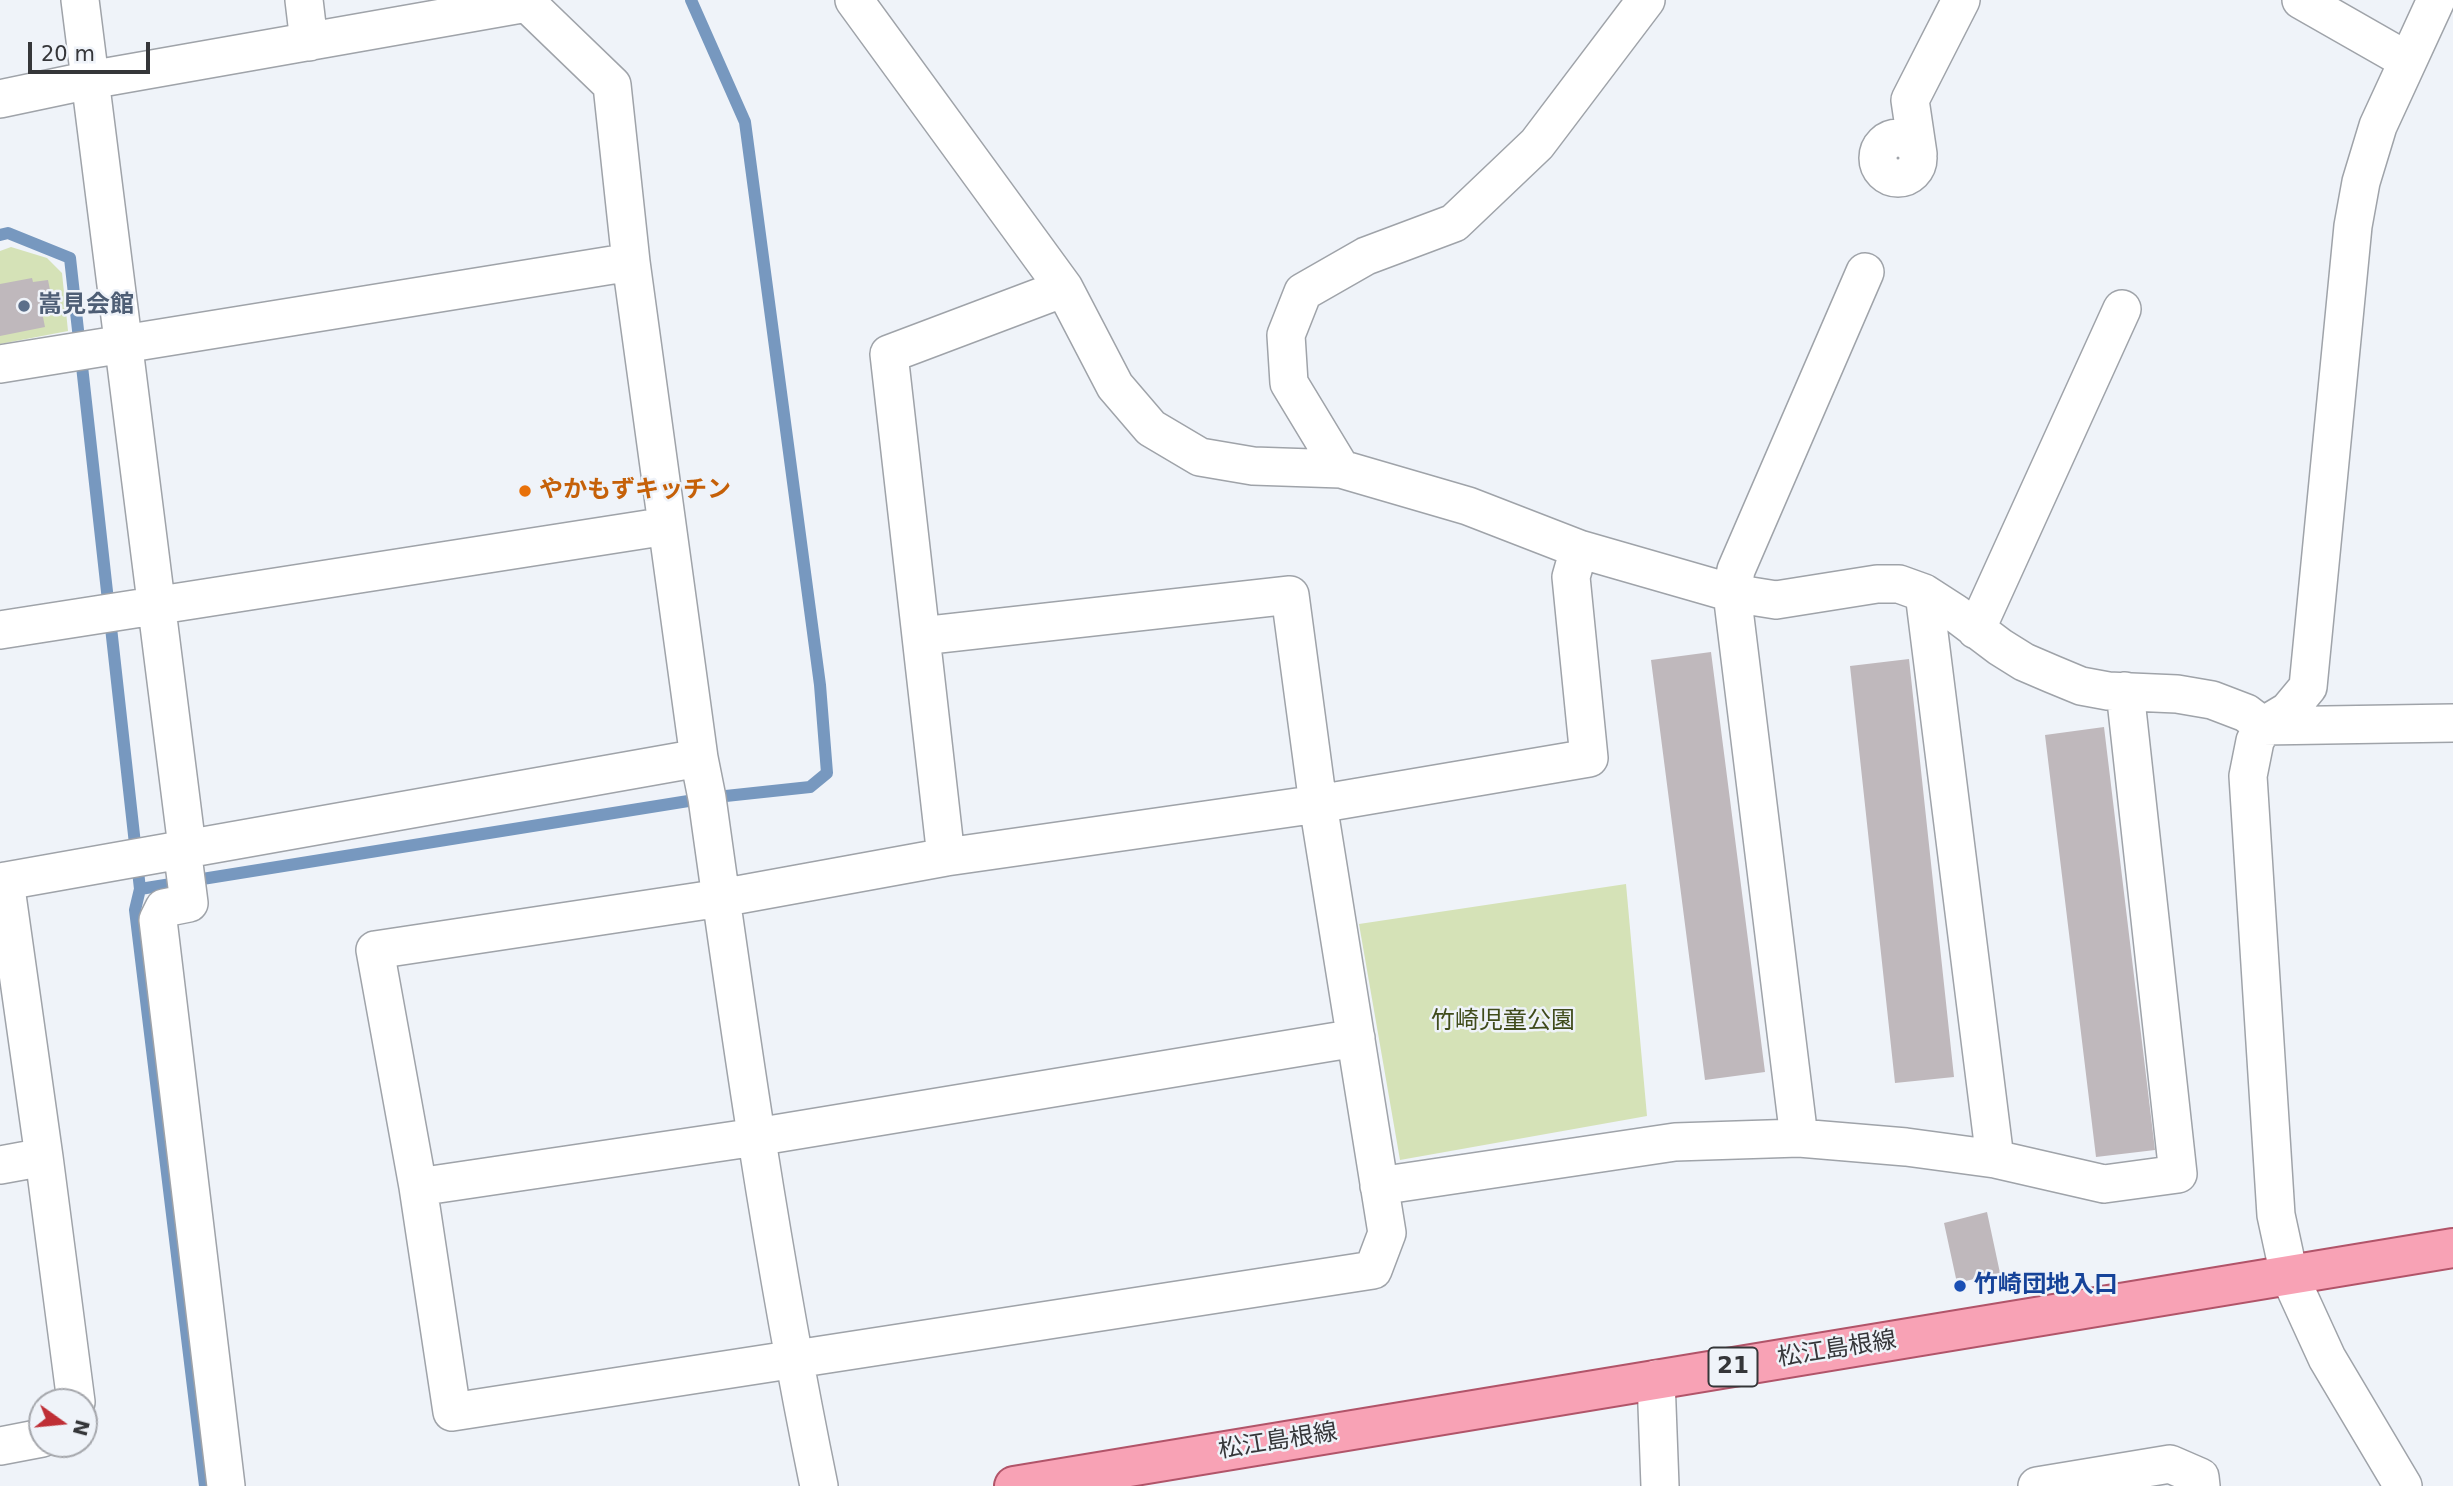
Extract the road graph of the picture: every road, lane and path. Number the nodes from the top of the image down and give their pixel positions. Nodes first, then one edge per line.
1 (80, 0) edge
2 (304, 0) edge
3 (854, 0) edge
4 (1646, 0) edge
5 (1961, 0) edge
6 (2301, 0) edge
7 (2436, 0) edge
8 (527, 2) edge
9 (309, 42) junction
10 (2407, 61) junction
11 (90, 80) junction
12 (0, 99) edge
13 (1918, 154) dead end
14 (631, 262) junction
15 (1865, 272) dead end
16 (1064, 288) junction
17 (2122, 309) dead end
18 (95, 348) junction
19 (0, 364) edge
20 (1340, 469) junction
21 (667, 526) junction
22 (1579, 549) junction
23 (1732, 593) junction
24 (1924, 593) junction
25 (128, 610) junction
26 (0, 629) edge
27 (1976, 630) junction
28 (921, 636) junction
29 (2125, 691) junction
30 (2453, 723) edge
31 (2263, 726) junction
32 (699, 758) junction
33 (1318, 804) junction
34 (946, 857) junction
35 (181, 861) junction
36 (2, 882) edge
37 (721, 898) junction
38 (1356, 1038) junction
39 (756, 1138) junction
40 (1799, 1138) junction
41 (44, 1157) junction
42 (1995, 1159) junction
43 (0, 1165) edge
44 (1379, 1186) junction
45 (418, 1187) junction
46 (2453, 1248) edge
47 (2290, 1275) junction
48 (793, 1361) junction
49 (1656, 1379) junction
50 (74, 1388) edge
51 (28, 1441) edge
52 (0, 1446) edge
53 (226, 1486) edge
54 (820, 1486) edge
55 (1014, 1486) edge
56 (1660, 1486) edge
57 (2037, 1486) edge
58 (2201, 1486) edge
59 (2403, 1486) edge

1 - 11 street
2 - 9 street
3 - 16 street
4 - 20 street
5 - 13 street
6 - 10 street
7 - 10 street
8 - 9 street
8 - 14 street
9 - 11 street
10 - 31 street
11 - 12 street
11 - 18 street
14 - 18 street
14 - 21 street
15 - 23 street
16 - 20 street
16 - 28 street
17 - 27 street
18 - 19 street
18 - 25 street
20 - 22 street
21 - 25 street
21 - 32 street
22 - 23 street
22 - 33 street
23 - 24 street
23 - 40 street
24 - 27 street
24 - 42 street
25 - 26 street
25 - 35 street
27 - 29 street
28 - 33 street
28 - 34 street
29 - 31 street
29 - 42 street
30 - 31 street
31 - 47 street
32 - 35 street
32 - 37 street
33 - 34 street
33 - 38 street
34 - 37 street
35 - 36 street
35 - 53 street
36 - 41 street
37 - 39 street
37 - 45 street
38 - 39 street
38 - 44 street
39 - 45 street
39 - 48 street
40 - 42 street
40 - 44 street
41 - 43 street
41 - 50 street
44 - 48 street
45 - 48 street
46 - 47 main road, 松江島根線 / 21
47 - 49 main road, 松江島根線 / 21
47 - 59 street
48 - 54 street
49 - 55 main road, 松江島根線 / 21
49 - 56 street
51 - 52 street
57 - 58 street

